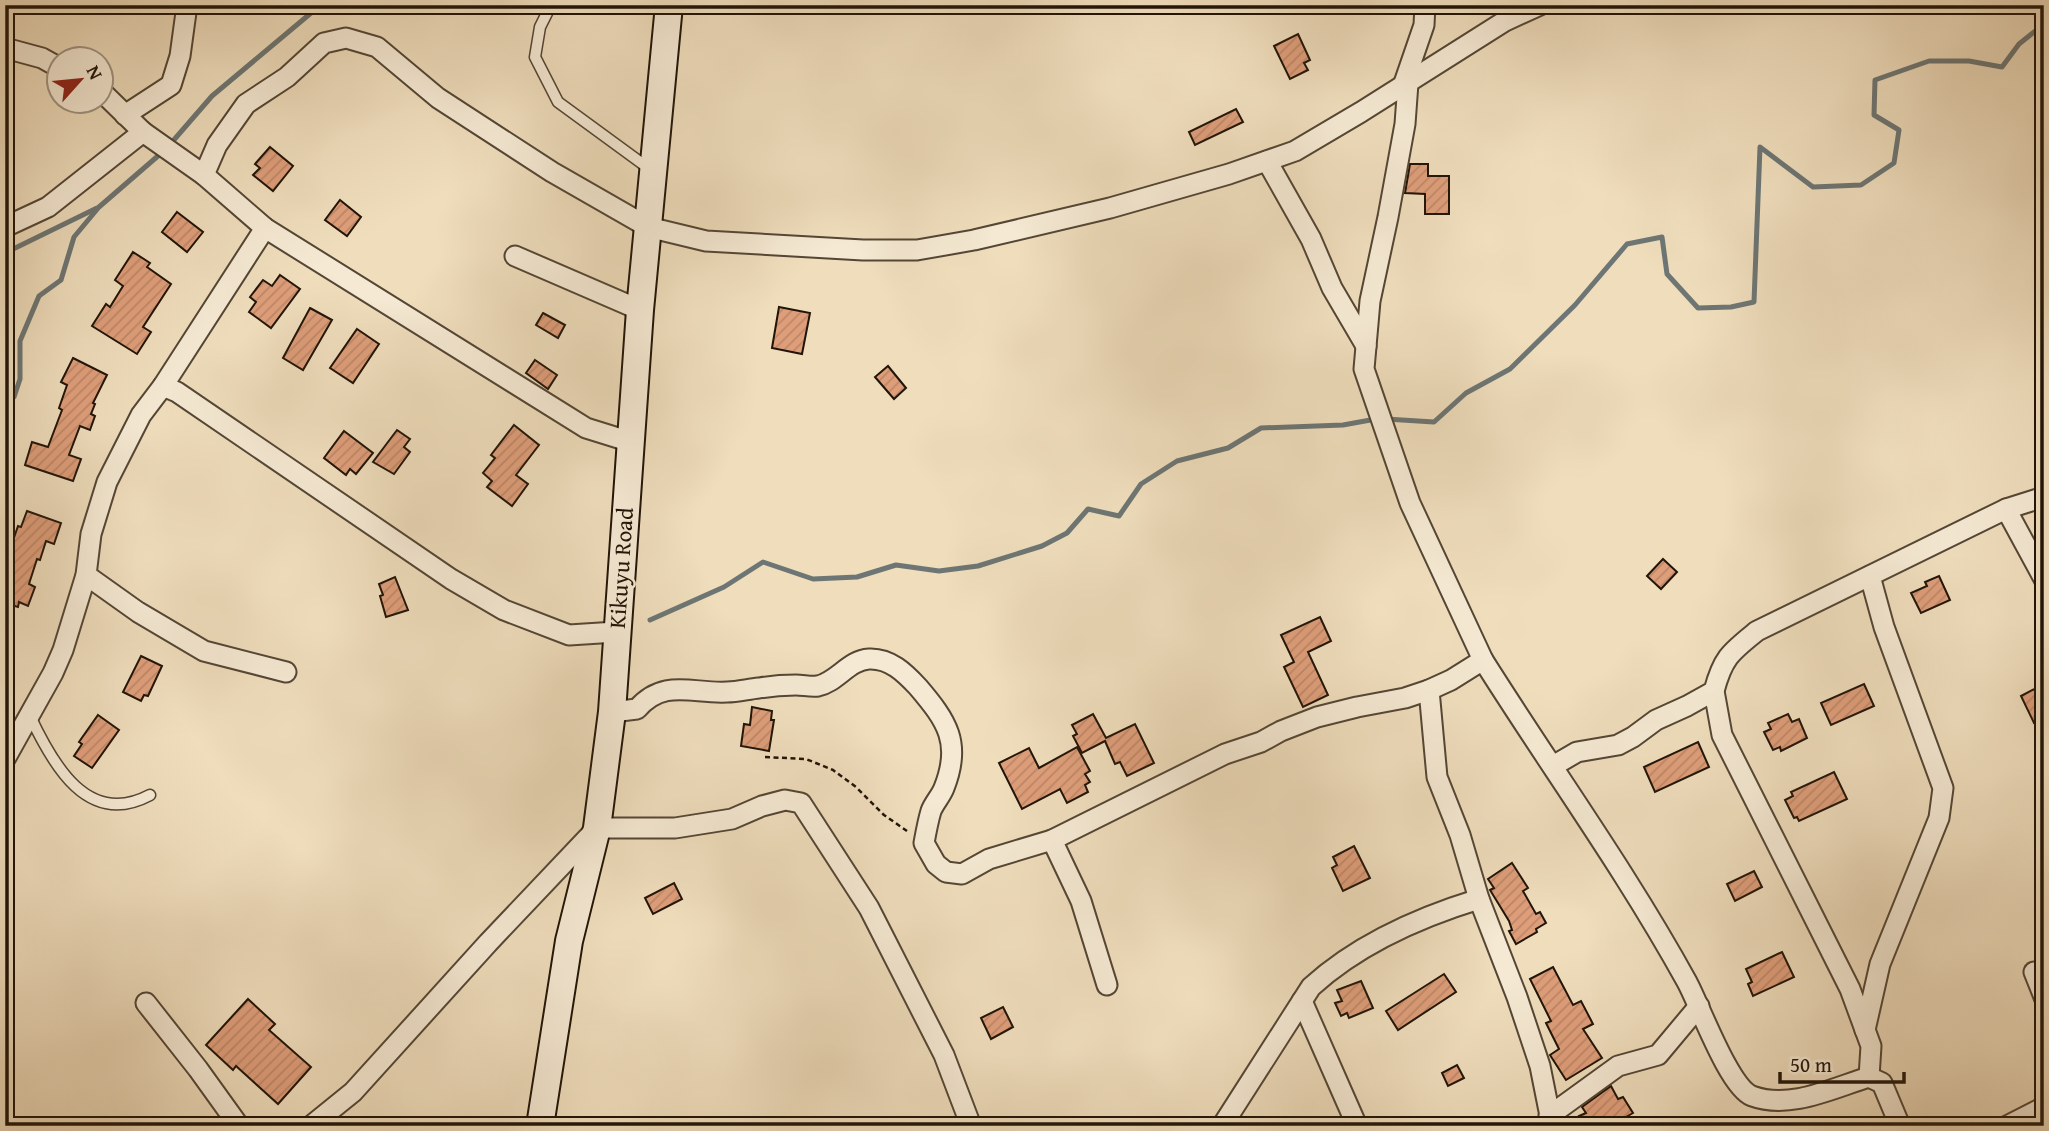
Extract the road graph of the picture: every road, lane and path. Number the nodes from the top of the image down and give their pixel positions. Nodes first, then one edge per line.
1 (187, 5) edge
2 (551, 5) edge
3 (669, 5) edge
4 (1425, 5) edge
5 (1540, 5) edge
6 (5, 48) edge
7 (46, 60) edge
8 (1406, 85) junction
9 (116, 107) edge
10 (125, 116) junction
11 (143, 132) junction
12 (1267, 161) junction
13 (652, 171) junction
14 (204, 175) junction
15 (5, 227) edge
16 (648, 227) junction
17 (265, 228) junction
18 (515, 256) dead end
19 (640, 310) junction
20 (1366, 346) junction
21 (163, 386) junction
22 (631, 442) junction
23 (2044, 497) edge
24 (2006, 509) junction
25 (86, 575) junction
26 (1870, 576) junction
27 (2044, 579) edge
28 (616, 632) junction
29 (1483, 660) junction
30 (286, 672) dead end
31 (1429, 690) junction
32 (1714, 691) junction
33 (612, 712) junction
34 (30, 715) junction
35 (765, 757) dead end
36 (5, 759) edge
37 (1553, 766) junction
38 (150, 795) dead end
39 (597, 828) junction
40 (1052, 840) junction
41 (924, 843) junction
42 (1479, 899) junction
43 (2034, 972) dead end
44 (1107, 985) dead end
45 (2044, 996) edge
46 (1302, 1001) junction
47 (146, 1003) dead end
48 (1699, 1006) junction
49 (1865, 1030) junction
50 (1869, 1077) junction
51 (2044, 1107) edge
52 (1550, 1121) edge
53 (239, 1126) edge
54 (311, 1126) edge
55 (540, 1126) edge
56 (971, 1126) edge
57 (1222, 1126) edge
58 (1357, 1126) edge
59 (1900, 1126) edge
60 (2007, 1126) edge

1 - 10 street
2 - 13 lane
3 - 13 main road, Kikuyu Road
4 - 8 street
5 - 8 street
6 - 7 street
8 - 12 street
8 - 20 street
9 - 10 street
10 - 11 street
11 - 14 street
11 - 15 street
12 - 16 street
12 - 20 street
13 - 16 main road, Kikuyu Road
14 - 16 street
14 - 17 street
16 - 19 main road, Kikuyu Road
17 - 21 street
17 - 22 street
18 - 19 street
19 - 22 main road, Kikuyu Road
20 - 29 street
21 - 25 street
21 - 28 street
22 - 28 main road, Kikuyu Road
23 - 24 street
24 - 26 street
24 - 27 street
25 - 30 street
25 - 34 street
26 - 32 street
26 - 49 street
28 - 33 main road, Kikuyu Road
29 - 31 street
29 - 37 street
31 - 40 street
31 - 42 street
32 - 37 street
32 - 49 street
33 - 39 main road, Kikuyu Road
33 - 41 street
34 - 36 street
34 - 38 lane
35 - 41 path
37 - 48 street
39 - 54 street
39 - 55 main road, Kikuyu Road
39 - 56 street
40 - 41 street
40 - 44 street
42 - 46 street
42 - 52 street
43 - 45 street
46 - 57 street
46 - 58 street
47 - 53 street
48 - 50 street
48 - 52 street
49 - 50 street
50 - 59 street
51 - 60 street

